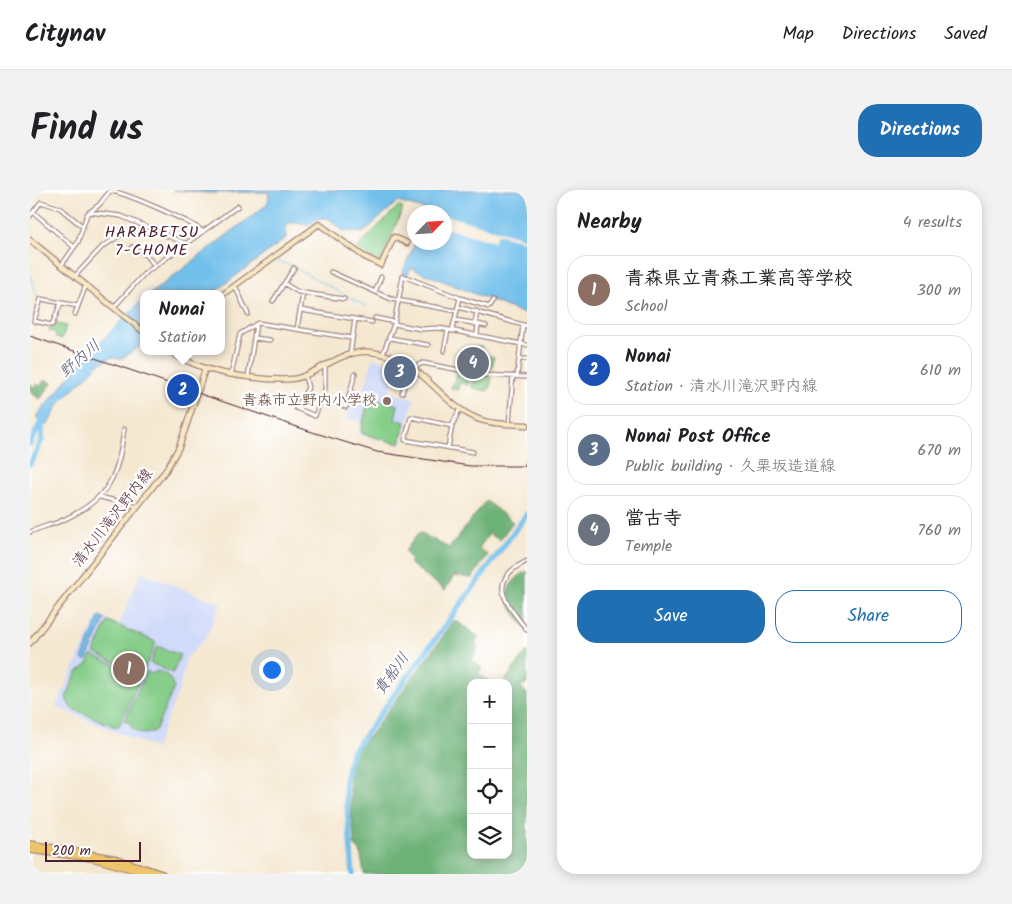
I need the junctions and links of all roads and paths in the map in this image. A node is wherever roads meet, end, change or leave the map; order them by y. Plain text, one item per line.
1 (238, 206) dead end
2 (89, 212) junction
3 (31, 214) edge
4 (82, 226) junction
5 (125, 232) dead end
6 (203, 232) junction
7 (30, 240) edge
8 (407, 243) edge
9 (187, 244) junction
10 (74, 247) junction
11 (132, 247) dead end
12 (61, 266) junction
13 (155, 266) junction
14 (294, 268) dead end
15 (331, 272) dead end
16 (74, 276) junction
17 (381, 278) dead end
18 (285, 284) junction
19 (86, 285) junction
20 (234, 286) junction
21 (375, 292) junction
22 (225, 293) edge
23 (303, 293) junction
24 (460, 298) junction
25 (344, 299) dead end
26 (398, 300) junction
27 (493, 301) dead end
28 (273, 302) dead end
29 (61, 303) junction
30 (78, 306) junction
31 (114, 307) junction
32 (458, 307) junction
33 (301, 310) junction
34 (477, 311) junction
35 (457, 312) junction
36 (76, 314) dead end
37 (248, 314) dead end
38 (375, 318) dead end
39 (355, 319) junction
40 (455, 320) junction
41 (372, 322) dead end
42 (395, 323) junction
43 (256, 324) junction
44 (476, 324) junction
45 (525, 325) edge
46 (486, 326) dead end
47 (140, 329) edge
48 (297, 329) junction
49 (448, 330) junction
50 (452, 331) junction
51 (476, 336) junction
52 (254, 338) junction
53 (352, 338) junction
54 (390, 338) junction
55 (270, 340) dead end
56 (428, 345) dead end
57 (520, 345) junction
58 (527, 346) edge
59 (444, 351) dead end
60 (178, 355) edge
61 (350, 355) junction
62 (383, 355) junction
63 (519, 358) junction
64 (527, 360) edge
65 (326, 365) junction
66 (412, 366) junction
67 (205, 369) junction
68 (355, 374) dead end
69 (231, 375) junction
70 (305, 376) junction
71 (515, 376) junction
72 (248, 377) junction
73 (527, 377) edge
74 (198, 391) dead end
75 (402, 393) dead end
76 (196, 397) dead end
77 (322, 399) junction
78 (460, 408) junction
79 (509, 424) junction
80 (527, 425) edge
81 (452, 426) junction
82 (124, 429) dead end
83 (448, 448) junction
84 (473, 452) dead end
85 (527, 461) edge
86 (527, 465) edge
87 (100, 496) junction
88 (137, 506) junction
89 (30, 532) edge
90 (527, 561) edge
91 (527, 630) edge
92 (30, 643) edge
93 (30, 844) edge
94 (30, 850) edge
95 (133, 871) edge
96 (149, 874) edge
97 (162, 874) edge

1 - 6 street
2 - 4 street
2 - 6 street
2 - 9 street
3 - 4 street
3 - 10 street
4 - 10 street
5 - 16 street
6 - 9 street
7 - 12 main road
8 - 20 main road
9 - 13 street
10 - 12 street
11 - 13 street
12 - 16 main road
13 - 31 street
14 - 18 street
15 - 21 street
16 - 19 main road
17 - 21 street
18 - 23 street
18 - 28 street
19 - 30 street
19 - 31 main road
20 - 22 main road
20 - 37 street
21 - 26 street
23 - 25 street
23 - 33 street
24 - 26 street
24 - 27 street
24 - 32 street
26 - 35 street
26 - 42 street
29 - 29 street
29 - 30 street
30 - 36 street
31 - 47 main road
32 - 34 street
32 - 35 street
33 - 39 street
33 - 48 street
34 - 44 street
34 - 45 street
35 - 40 street
38 - 42 street
39 - 41 street
39 - 53 street
40 - 44 street
40 - 50 street
42 - 49 street
42 - 54 street
43 - 48 street
43 - 52 street
43 - 69 street
44 - 46 street
44 - 51 street
45 - 57 street
48 - 53 street
49 - 50 street
49 - 59 street
50 - 51 street
51 - 57 street
52 - 55 street
52 - 72 street
53 - 61 street
54 - 56 street
54 - 62 street
57 - 58 street
57 - 63 street
60 - 67 main road
61 - 62 main road
61 - 65 main road
62 - 66 main road
63 - 64 street
63 - 71 street
65 - 70 main road
65 - 77 street
66 - 71 street
66 - 75 street
66 - 78 main road
67 - 69 main road
67 - 74 main road
68 - 77 street
69 - 72 main road
70 - 72 main road
70 - 77 street
71 - 73 street
71 - 79 street
76 - 88 main road, 清水川滝沢野内線
78 - 79 main road
78 - 81 street
79 - 80 main road
81 - 83 street
81 - 83 street
82 - 87 street
83 - 84 street
85 - 86 street
87 - 88 street
87 - 89 street
88 - 92 main road, 清水川滝沢野内線
90 - 91 street
93 - 97 highway
94 - 95 highway
95 - 96 highway

